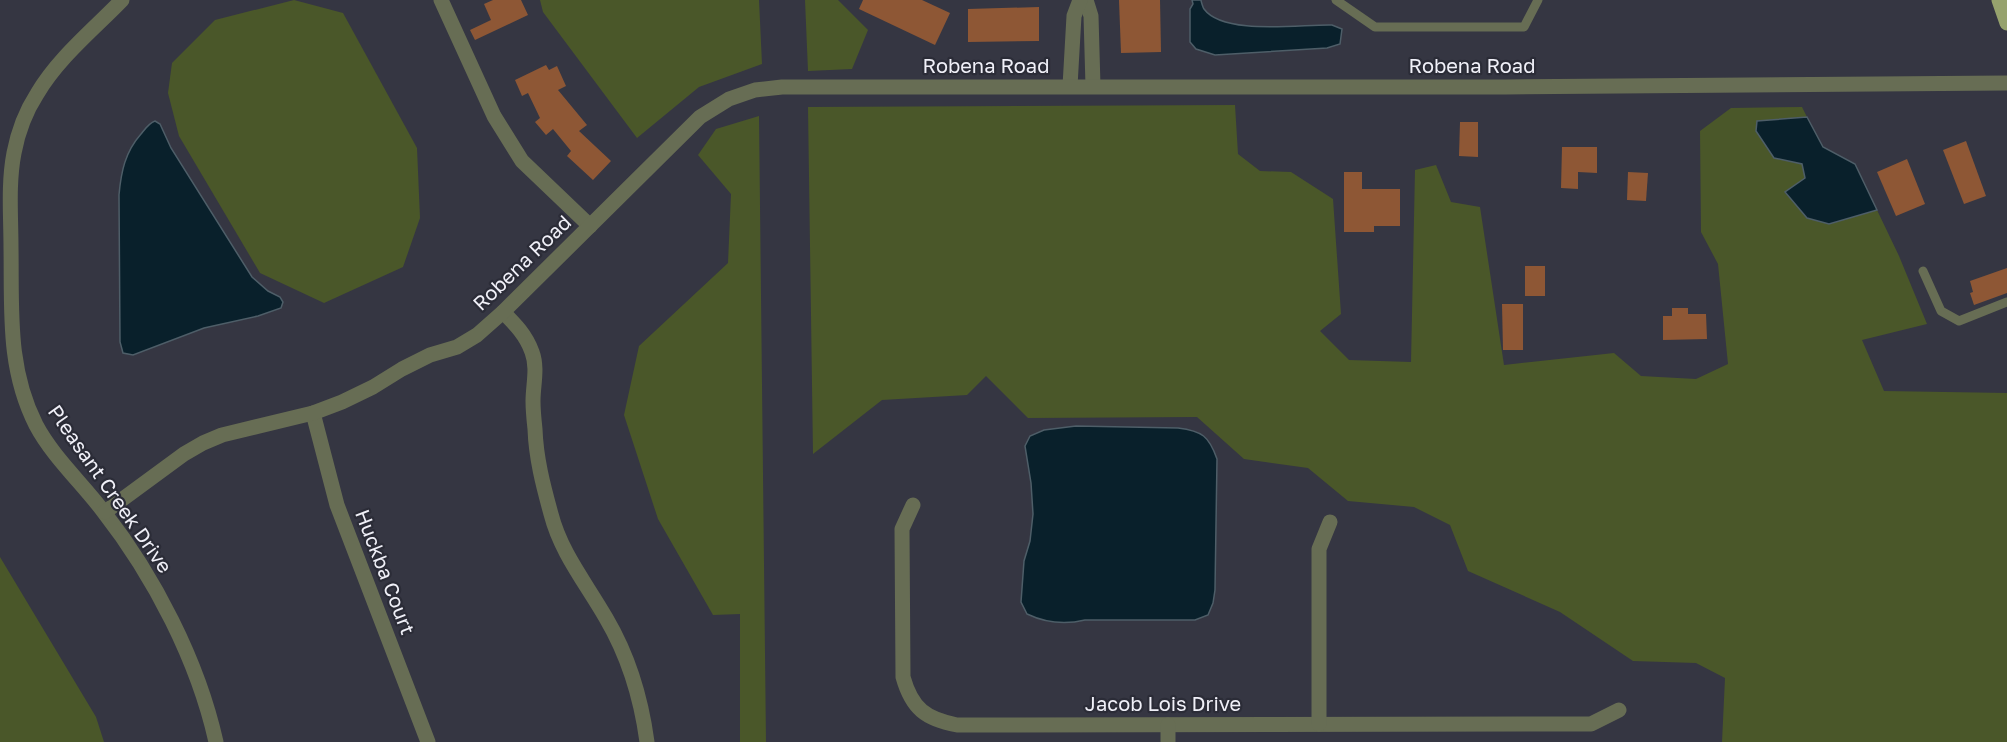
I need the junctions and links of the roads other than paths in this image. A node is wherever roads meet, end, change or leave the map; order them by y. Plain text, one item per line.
1 (122, 0) edge
2 (441, 0) edge
3 (1080, 0) edge
4 (1086, 0) edge
5 (1336, 0) edge
6 (1538, 0) edge
7 (1999, 0) edge
8 (2007, 23) edge
9 (2007, 83) edge
10 (1070, 86) junction
11 (1093, 86) junction
12 (590, 226) junction
13 (1923, 271) dead end
14 (2007, 302) edge
15 (503, 312) junction
16 (314, 413) junction
17 (913, 505) dead end
18 (105, 512) junction
19 (1330, 522) dead end
20 (1619, 710) dead end
21 (1319, 724) junction
22 (1168, 725) junction
23 (216, 742) edge
24 (428, 742) edge
25 (647, 742) edge
26 (1168, 742) edge

1 - 18 street, Pleasant Creek Drive
2 - 12 street
3 - 10 street
4 - 11 street
5 - 6 lane
7 - 8 main road
9 - 11 street, Robena Road
10 - 11 street, Robena Road
10 - 12 street, Robena Road
12 - 15 street, Robena Road
13 - 14 lane
15 - 16 street, Robena Road
15 - 25 street
16 - 18 street, Robena Road
16 - 24 street, Huckba Court
17 - 22 street, Jacob Lois Drive
18 - 23 street, Pleasant Creek Drive
19 - 21 street
20 - 21 street, Jacob Lois Drive
21 - 22 street, Jacob Lois Drive
22 - 26 street

